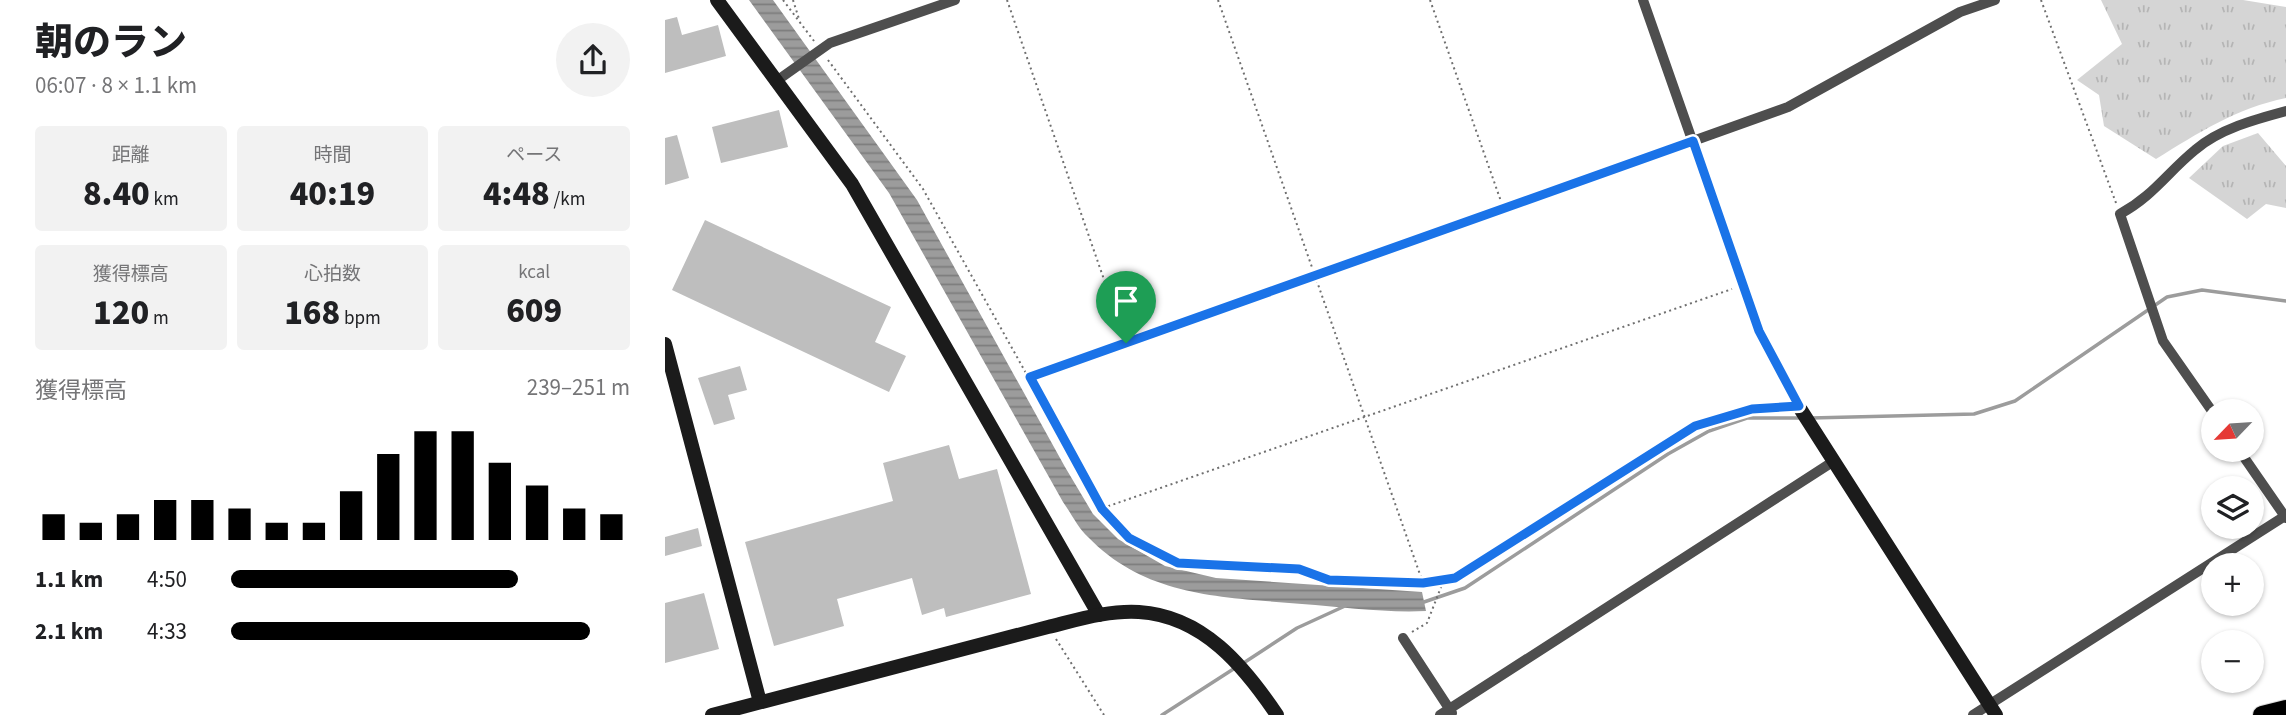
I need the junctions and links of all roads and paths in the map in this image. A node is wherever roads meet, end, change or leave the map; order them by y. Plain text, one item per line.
1 (717, 0) edge
2 (783, 0) edge
3 (793, 0) edge
4 (955, 0) edge
5 (1007, 0) edge
6 (1218, 0) edge
7 (1430, 0) edge
8 (1643, 0) edge
9 (1995, 0) edge
10 (2041, 0) edge
11 (801, 24) junction
12 (819, 51) junction
13 (775, 82) junction
14 (2286, 111) edge
15 (1693, 141) junction
16 (1503, 208) junction
17 (2120, 214) junction
18 (1314, 275) junction
19 (1743, 285) junction
20 (1126, 343) junction
21 (665, 344) edge
22 (1030, 377) junction
23 (2204, 399) edge
24 (1800, 408) junction
25 (1364, 416) junction
26 (1833, 461) junction
27 (2247, 462) edge
28 (1102, 509) junction
29 (2285, 517) edge
30 (1444, 580) junction
31 (1423, 583) junction
32 (1099, 615) junction
33 (1048, 627) junction
34 (1403, 638) joint
35 (760, 702) junction
36 (2286, 709) edge
37 (1993, 710) edge
38 (1448, 713) edge
39 (712, 715) edge
40 (1104, 715) edge
41 (1277, 715) edge
42 (1973, 715) edge
43 (2262, 715) edge

1 - 13 street
2 - 11 path
3 - 11 path
4 - 12 street
5 - 20 path
6 - 18 path
7 - 16 path
8 - 15 street
9 - 15 street
10 - 17 path
11 - 12 path
12 - 13 street
12 - 22 path
13 - 32 street
14 - 17 street
15 - 16 path
15 - 19 street
16 - 18 path
17 - 23 street
18 - 20 path
18 - 25 path
19 - 24 street
19 - 25 path
20 - 22 path
21 - 35 street
22 - 28 path
24 - 26 street
24 - 30 path
25 - 28 path
25 - 31 path
26 - 37 street
26 - 38 street
27 - 29 street
28 - 31 path
29 - 37 street
30 - 31 path
30 - 34 path
32 - 33 street
32 - 41 street
33 - 35 street
33 - 40 path
34 - 38 street
35 - 39 street
36 - 43 main road
37 - 42 street

